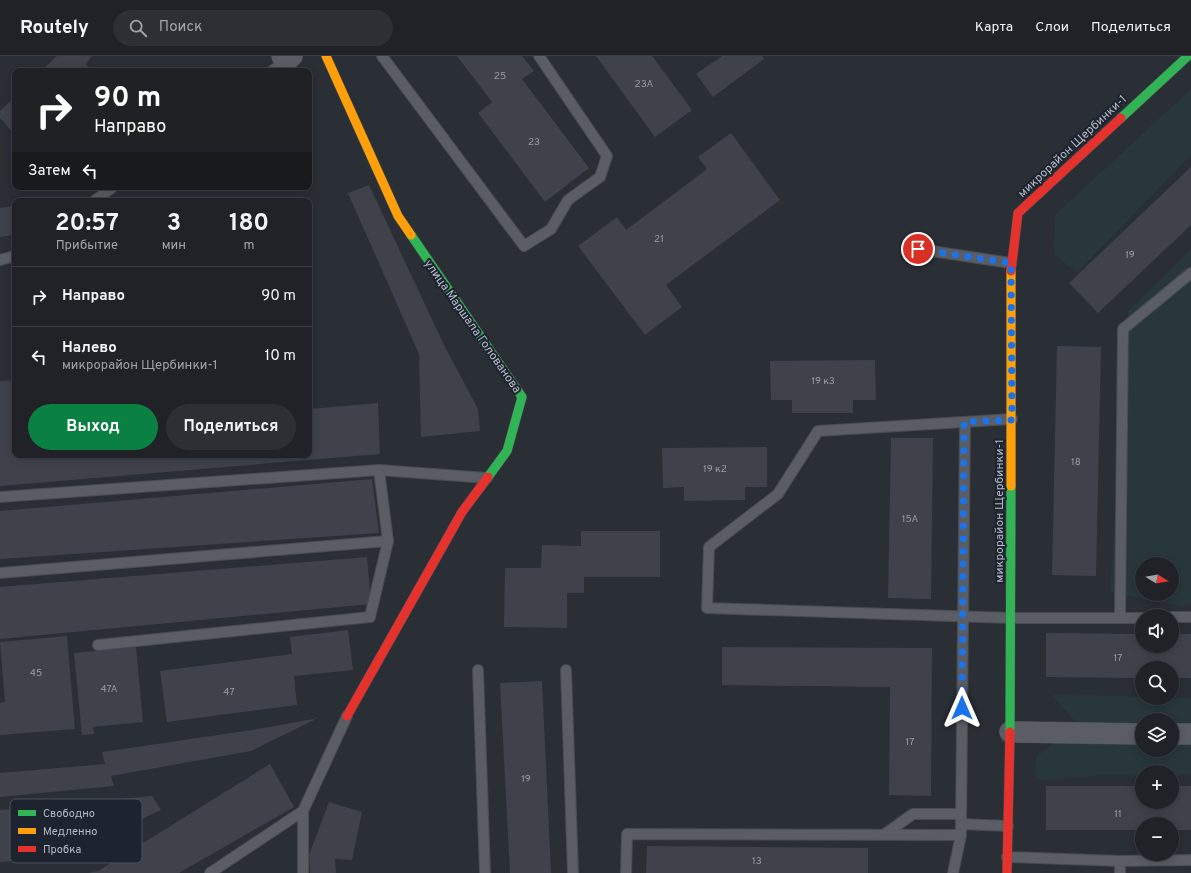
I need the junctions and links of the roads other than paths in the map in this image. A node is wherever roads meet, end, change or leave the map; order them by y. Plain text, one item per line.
1 (326, 56) edge
2 (382, 56) edge
3 (539, 56) edge
4 (1188, 56) edge
5 (109, 190) edge
6 (98, 198) edge
7 (918, 249) dead end
8 (12, 257) edge
9 (0, 260) edge
10 (1011, 263) junction
11 (1191, 273) edge
12 (1012, 420) junction
13 (964, 422) junction
14 (379, 470) junction
15 (486, 478) junction
16 (0, 497) edge
17 (388, 541) junction
18 (0, 573) edge
19 (963, 617) junction
20 (1179, 617) edge
21 (1191, 617) edge
22 (1011, 618) junction
23 (1120, 618) junction
24 (1135, 618) edge
25 (98, 645) dead end
26 (478, 670) dead end
27 (566, 670) dead end
28 (347, 716) joint
29 (1010, 732) junction
30 (1135, 734) edge
31 (1179, 734) edge
32 (1191, 734) edge
33 (303, 811) junction
34 (961, 819) junction
35 (1008, 826) junction
36 (885, 834) junction
37 (961, 835) junction
38 (1007, 857) junction
39 (1191, 860) edge
40 (1120, 861) junction
41 (210, 873) edge
42 (303, 873) edge
43 (484, 873) edge
44 (573, 873) edge
45 (626, 873) edge
46 (954, 873) edge
47 (1007, 873) edge
48 (1120, 873) edge

1 - 15 street, улица Маршала Голованова
2 - 3 lane
4 - 10 street, микрорайон Щербинки-1
5 - 6 lane
7 - 10 lane
8 - 9 lane
10 - 12 street, микрорайон Щербинки-1
11 - 23 lane
12 - 13 lane
12 - 22 street, микрорайон Щербинки-1
13 - 19 lane
13 - 19 lane
14 - 15 lane
14 - 16 lane
14 - 17 lane
15 - 28 street, улица Маршала Голованова
17 - 18 lane
17 - 25 lane
19 - 22 lane
19 - 34 lane
20 - 21 lane
22 - 23 lane
22 - 29 street, микрорайон Щербинки-1
23 - 24 lane
26 - 43 lane
27 - 44 lane
28 - 33 lane
29 - 30 street
29 - 35 street, микрорайон Щербинки-1
31 - 32 street
33 - 41 lane
33 - 42 lane
34 - 35 lane
34 - 36 lane
34 - 37 lane
35 - 38 street, микрорайон Щербинки-1
36 - 37 lane
36 - 45 lane
37 - 46 lane
38 - 40 lane
38 - 47 street, микрорайон Щербинки-1
39 - 40 lane
40 - 48 lane

